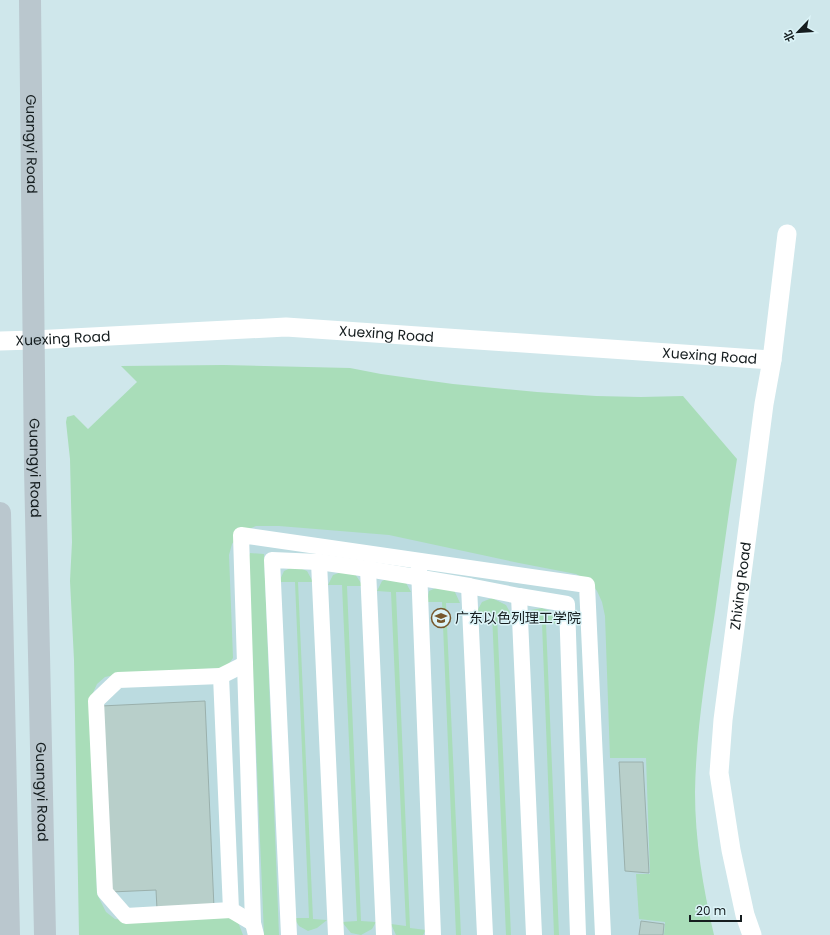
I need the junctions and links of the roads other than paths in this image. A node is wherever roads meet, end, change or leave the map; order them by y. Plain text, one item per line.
1 (30, 0) edge
2 (786, 234) dead end
3 (33, 340) junction
4 (0, 341) edge
5 (772, 360) junction
6 (0, 513) edge
7 (418, 561) junction
8 (319, 562) junction
9 (368, 569) junction
10 (419, 578) junction
11 (469, 586) junction
12 (519, 596) junction
13 (245, 664) junction
14 (221, 676) junction
15 (230, 910) junction
16 (255, 929) edge
17 (9, 935) edge
18 (45, 935) edge
19 (289, 935) edge
20 (336, 935) edge
21 (384, 935) edge
22 (433, 935) edge
23 (485, 935) edge
24 (534, 935) edge
25 (578, 935) edge
26 (604, 935) edge
27 (752, 935) edge

1 - 3 main road, Guangyi Road
2 - 5 street, Zhixing Road
3 - 4 street, Xuexing Road
3 - 5 street, Xuexing Road
3 - 18 main road, Guangyi Road
5 - 27 street, Zhixing Road
6 - 17 main road
7 - 10 street
7 - 13 street
7 - 26 street
8 - 9 street
8 - 19 street
8 - 20 street
9 - 10 street
9 - 21 street
10 - 11 street
10 - 22 street
11 - 12 street
11 - 23 street
12 - 24 street
12 - 25 street
13 - 14 street
13 - 16 street
14 - 15 street
14 - 15 street
15 - 16 street

